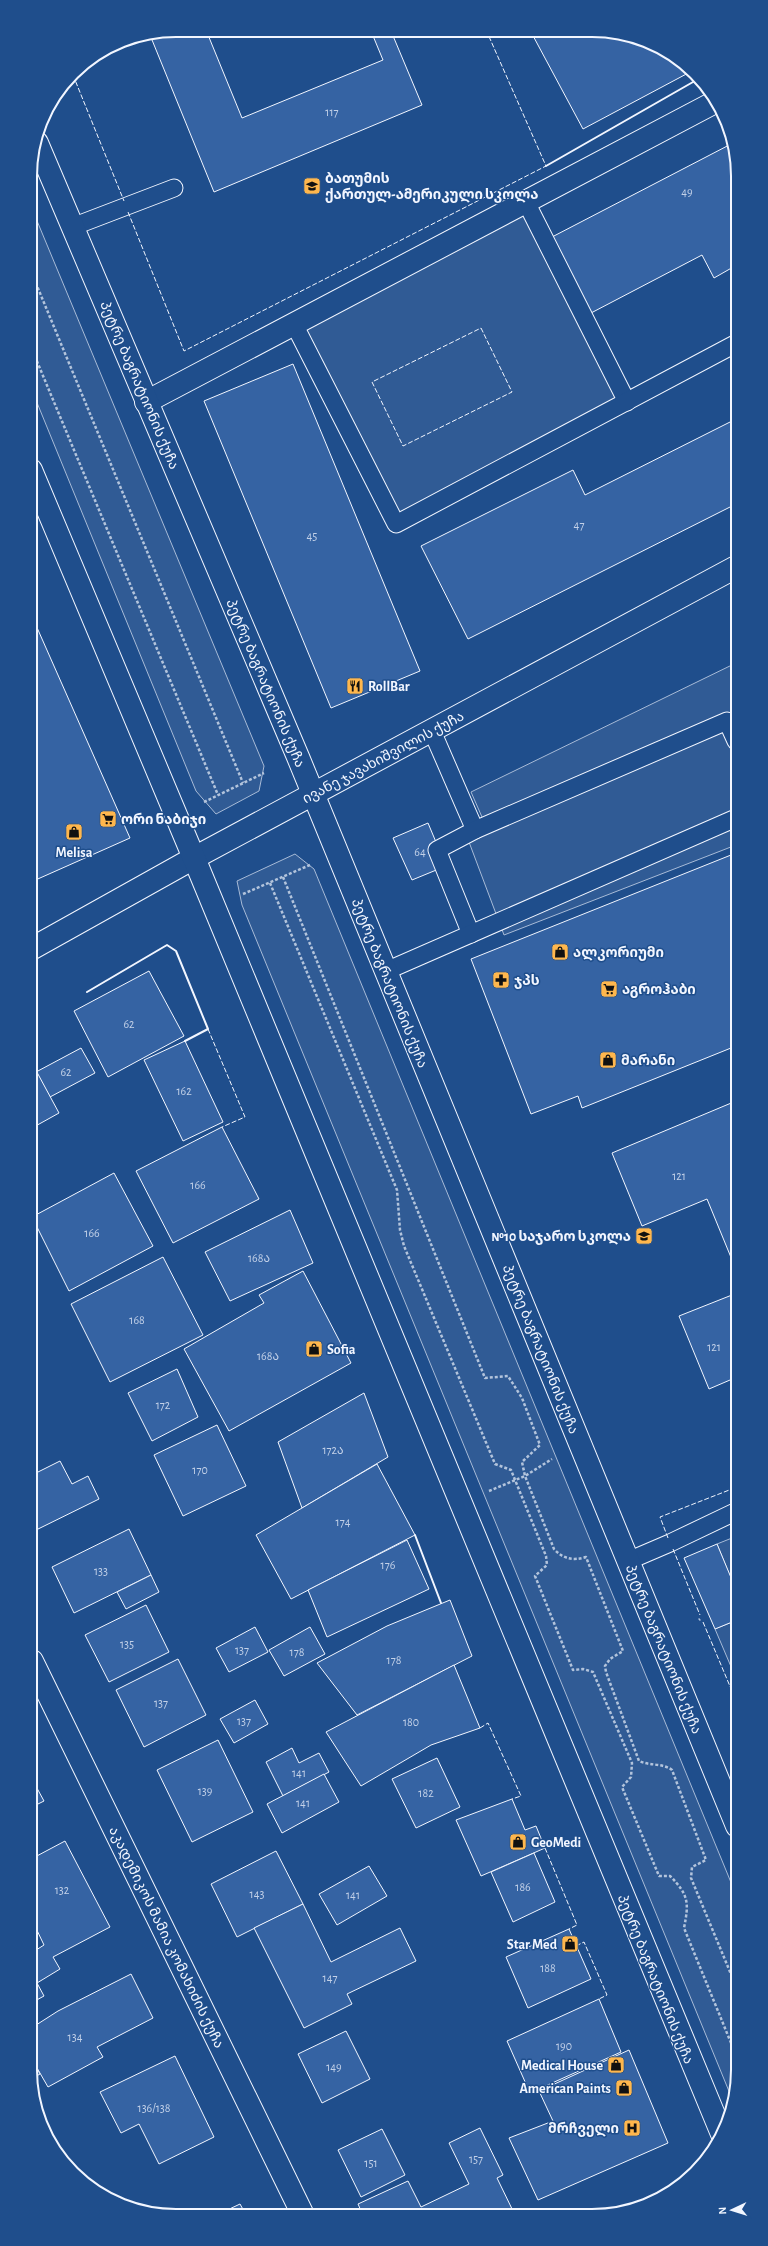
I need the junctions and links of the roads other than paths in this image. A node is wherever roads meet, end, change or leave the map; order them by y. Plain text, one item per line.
1 (711, 104) edge
2 (40, 150) edge
3 (174, 188) dead end
4 (526, 202) junction
5 (72, 226) junction
6 (294, 324) junction
7 (731, 346) edge
8 (146, 402) junction
9 (627, 402) junction
10 (37, 484) edge
11 (731, 570) edge
12 (731, 729) edge
13 (432, 731) junction
14 (313, 795) junction
15 (731, 820) edge
16 (475, 830) junction
17 (194, 858) junction
18 (471, 934) junction
19 (37, 946) edge
20 (386, 971) junction
21 (731, 1514) edge
22 (628, 1561) junction
23 (37, 1671) edge
24 (731, 1811) edge
25 (718, 2126) edge
26 (300, 2209) edge

1 - 4 main road
2 - 5 main road, პეტრე ბაგრატიონის ქუჩა
3 - 5 lane
4 - 6 main road
4 - 9 lane
5 - 8 main road, პეტრე ბაგრატიონის ქუჩა
6 - 8 main road
6 - 9 lane
7 - 9 lane
8 - 14 main road, პეტრე ბაგრატიონის ქუჩა
10 - 17 main road, პეტრე ბაგრატიონის ქუჩა
11 - 13 main road, ივანე ჯავახიშვილის ქუჩა
12 - 16 lane
13 - 14 main road, ივანე ჯავახიშვილის ქუჩა
13 - 16 lane
14 - 17 main road, ივანე ჯავახიშვილის ქუჩა
14 - 20 main road, პეტრე ბაგრატიონის ქუჩა
15 - 18 lane
16 - 18 lane
17 - 19 main road, ივანე ჯავახიშვილის ქუჩა
17 - 25 main road, პეტრე ბაგრატიონის ქუჩა
18 - 20 lane
20 - 22 main road, პეტრე ბაგრატიონის ქუჩა
21 - 22 lane
22 - 24 main road, პეტრე ბაგრატიონის ქუჩა
23 - 26 main road, აკადემიკოს მამია კომახიძის ქუჩა

